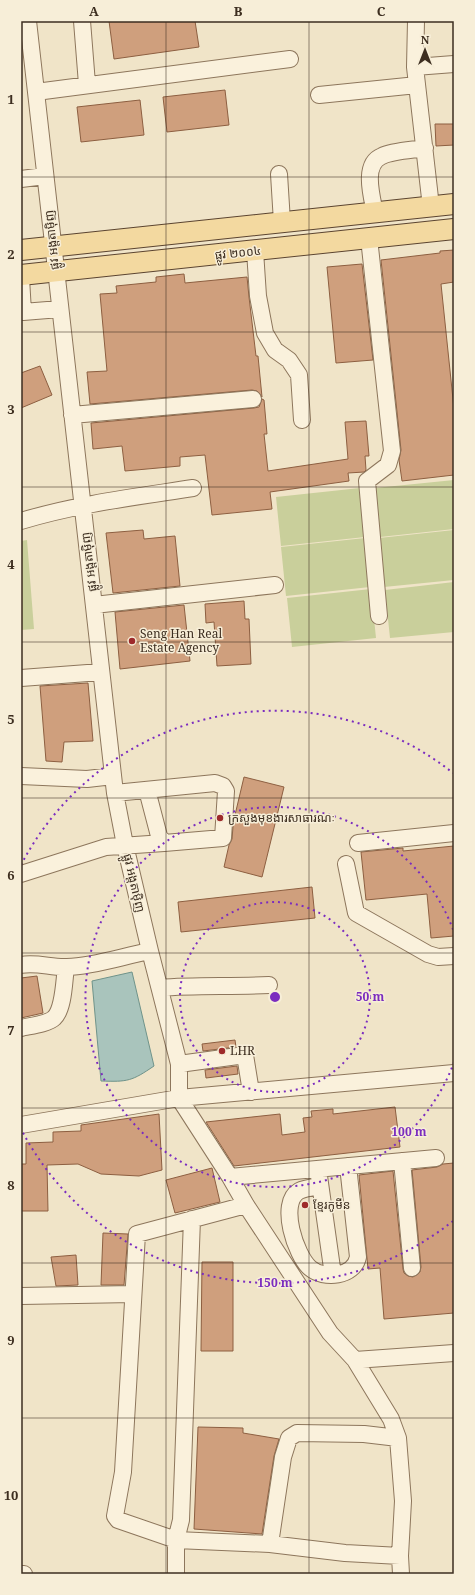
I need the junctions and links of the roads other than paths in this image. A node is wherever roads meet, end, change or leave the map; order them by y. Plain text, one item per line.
1 (28, 21) edge
2 (82, 21) edge
3 (416, 21) edge
4 (26, 40) edge
5 (290, 59) dead end
6 (454, 64) edge
7 (415, 67) junction
8 (87, 84) junction
9 (417, 85) junction
10 (36, 92) junction
11 (319, 95) dead end
12 (425, 148) junction
13 (279, 174) dead end
14 (45, 176) junction
15 (21, 179) edge
16 (454, 204) edge
17 (431, 207) junction
18 (375, 213) junction
19 (282, 222) junction
20 (454, 229) edge
21 (369, 238) junction
22 (53, 247) junction
23 (21, 250) edge
24 (255, 251) junction
25 (56, 272) junction
26 (21, 277) edge
27 (60, 310) junction
28 (253, 399) dead end
29 (72, 415) junction
30 (302, 420) dead end
31 (193, 488) dead end
32 (82, 505) junction
33 (21, 521) edge
34 (275, 585) dead end
35 (94, 605) junction
36 (379, 616) dead end
37 (101, 672) junction
38 (21, 678) edge
39 (21, 776) edge
40 (113, 776) junction
41 (147, 790) junction
42 (114, 793) junction
43 (454, 833) edge
44 (164, 843) junction
45 (358, 843) dead end
46 (125, 845) junction
47 (346, 864) dead end
48 (21, 874) edge
49 (150, 951) junction
50 (454, 956) edge
51 (21, 965) edge
52 (66, 967) junction
53 (269, 986) dead end
54 (160, 988) junction
55 (21, 1028) edge
56 (179, 1064) junction
57 (454, 1073) edge
58 (251, 1092) junction
59 (179, 1098) junction
60 (21, 1125) edge
61 (436, 1158) dead end
62 (402, 1161) junction
63 (348, 1166) junction
64 (318, 1169) junction
65 (230, 1177) junction
66 (320, 1186) junction
67 (246, 1205) junction
68 (192, 1219) junction
69 (412, 1268) dead end
70 (333, 1275) junction
71 (133, 1294) junction
72 (21, 1296) edge
73 (454, 1353) edge
74 (355, 1360) junction
75 (398, 1438) junction
76 (176, 1540) junction
77 (270, 1544) junction
78 (400, 1556) junction
79 (176, 1574) edge
80 (401, 1574) edge

1 - 4 street, ផ្លូវ អង្តតាម៉ិញ
2 - 8 street
3 - 7 street
4 - 10 street, ផ្លូវ អង្តតាម៉ិញ
5 - 8 street
6 - 7 street
7 - 9 street
8 - 10 street
9 - 11 street
9 - 12 street
10 - 14 street, ផ្លូវ អង្តតាម៉ិញ
12 - 17 street
12 - 18 street
13 - 19 street
14 - 15 street
14 - 22 street, ផ្លូវ អង្តតាម៉ិញ
16 - 17 main road
17 - 18 main road
18 - 19 main road
19 - 22 main road
20 - 21 main road, ផ្លូវ ២០០៤
21 - 24 main road, ផ្លូវ ២០០៤
21 - 36 street
22 - 23 main road
22 - 25 street, ផ្លូវ អង្តតាម៉ិញ
24 - 25 main road, ផ្លូវ ២០០៤
24 - 30 street
25 - 26 main road, ផ្លូវ ២០០៤
25 - 27 street, ផ្លូវ អង្តតាម៉ិញ
26 - 27 street
27 - 29 street, ផ្លូវ អង្តតាម៉ិញ
28 - 29 street
29 - 32 street, ផ្លូវ អង្តតាម៉ិញ
31 - 32 street
32 - 33 street
32 - 35 street, ផ្លូវ អង្តតាម៉ិញ
34 - 35 street
35 - 37 street, ផ្លូវ អង្តតាម៉ិញ
37 - 38 street
37 - 40 street, ផ្លូវ អង្តតាម៉ិញ
39 - 40 street
40 - 42 street, ផ្លូវ អង្តតាម៉ិញ
41 - 42 street
41 - 44 street
41 - 44 street
42 - 46 street, ផ្លូវ អង្តតាម៉ិញ
43 - 45 street
44 - 46 street
46 - 48 street
46 - 49 street, ផ្លូវ អង្តតាម៉ិញ
47 - 50 street
49 - 52 street
49 - 54 street, ផ្លូវ អង្តតាម៉ិញ
51 - 52 street
52 - 55 street
53 - 54 street
54 - 56 street, ផ្លូវ អង្តតាម៉ិញ
56 - 58 street
56 - 59 street, ផ្លូវ អង្តតាម៉ិញ
57 - 58 street
58 - 59 street
59 - 60 street
59 - 65 street
61 - 62 street
62 - 63 street
62 - 69 street
63 - 64 street
63 - 70 street
64 - 65 street
64 - 66 street
65 - 67 street
66 - 70 street
66 - 70 street
67 - 68 street
67 - 74 street
68 - 71 street
68 - 76 street
71 - 72 street
71 - 76 street
73 - 74 street
74 - 75 street
75 - 77 street
75 - 78 street
76 - 77 street
76 - 79 street
77 - 78 street
78 - 80 street

